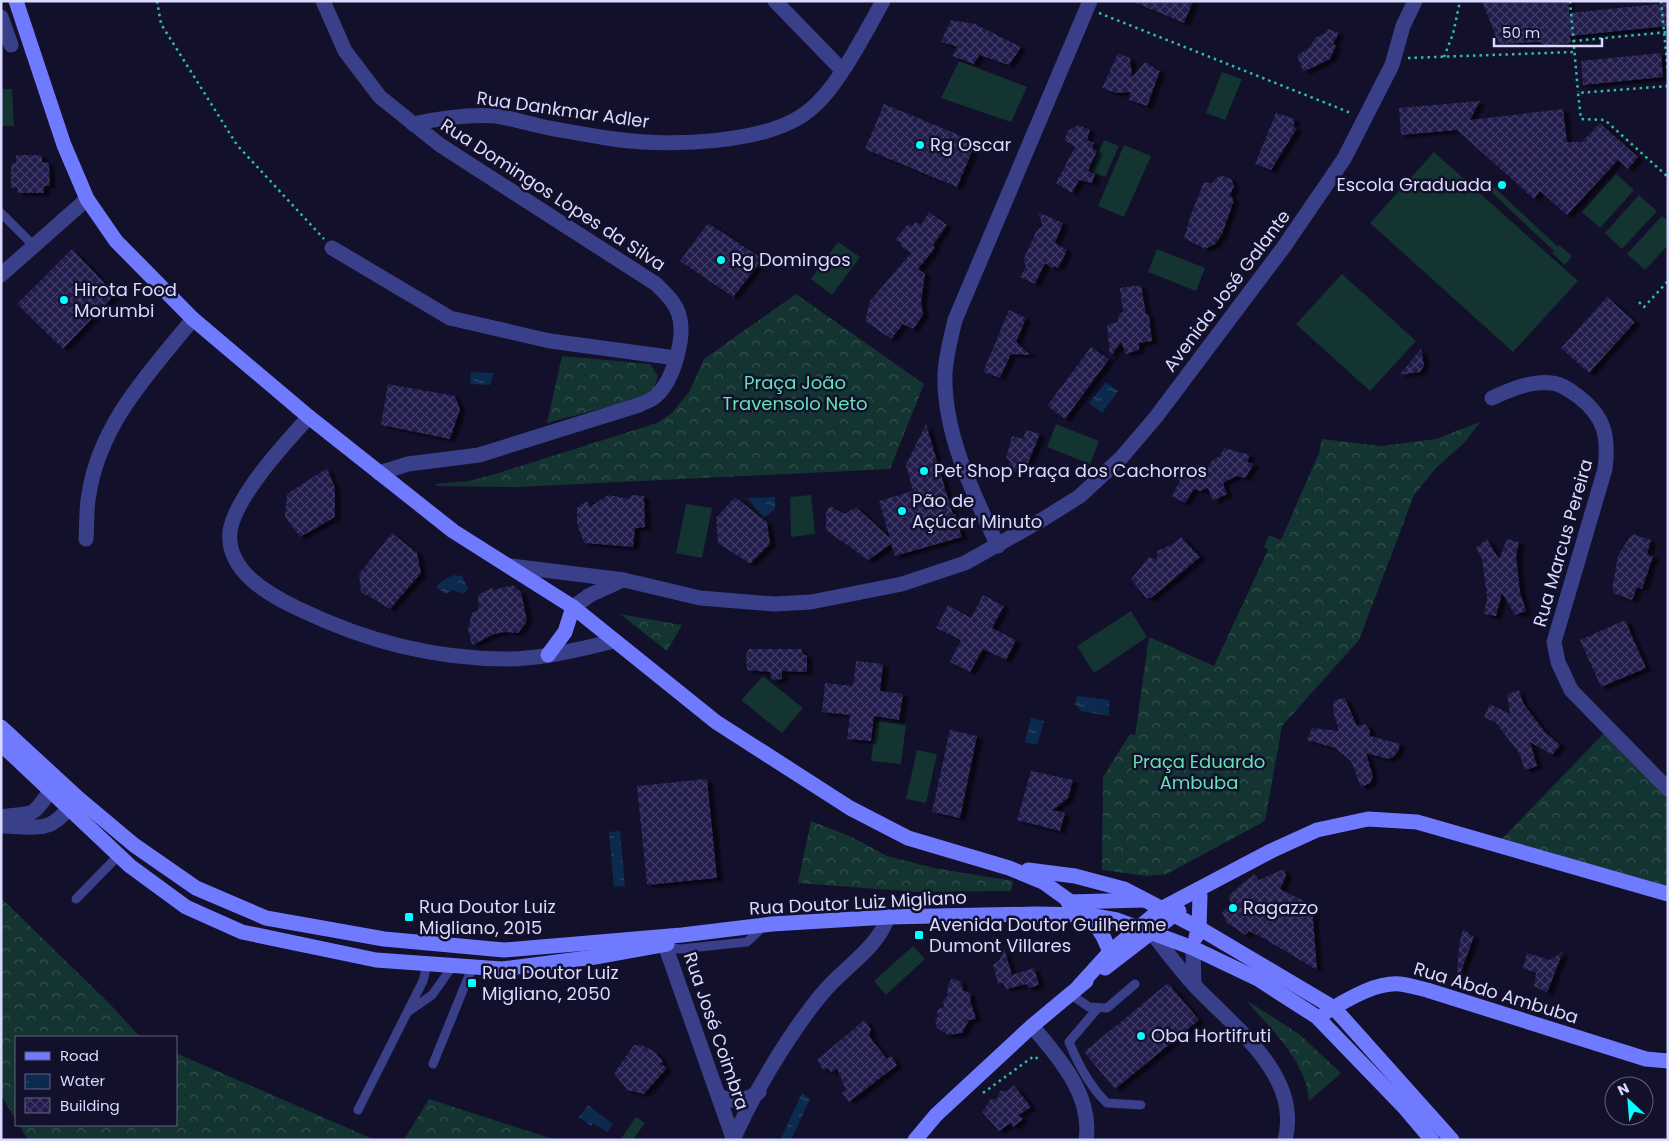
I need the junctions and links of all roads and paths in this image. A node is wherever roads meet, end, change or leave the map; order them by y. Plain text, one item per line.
1 (16, 1) edge
2 (157, 1) edge
3 (323, 1) edge
4 (775, 1) edge
5 (883, 1) edge
6 (1414, 1) edge
7 (1460, 1) edge
8 (1570, 1) edge
9 (1661, 1) edge
10 (1088, 4) edge
11 (1, 17) edge
12 (1666, 32) edge
13 (1573, 41) junction
14 (11, 46) dead end
15 (1574, 52) junction
16 (1444, 57) junction
17 (1393, 59) junction
18 (842, 70) junction
19 (1668, 72) edge
20 (1668, 86) edge
21 (1578, 93) junction
22 (1351, 112) dead end
23 (413, 124) junction
24 (1668, 177) edge
25 (87, 199) junction
26 (1, 213) edge
27 (34, 246) junction
28 (332, 248) joint
29 (1, 275) edge
30 (1668, 281) edge
31 (1639, 302) dead end
32 (194, 319) junction
33 (676, 358) junction
34 (1492, 398) dead end
35 (309, 417) junction
36 (379, 473) junction
37 (86, 539) dead end
38 (998, 546) junction
39 (511, 566) junction
40 (624, 580) junction
41 (573, 607) junction
42 (615, 641) junction
43 (548, 655) junction
44 (2, 738) edge
45 (1668, 789) edge
46 (50, 791) junction
47 (78, 798) junction
48 (68, 810) junction
49 (1, 817) edge
50 (1, 826) edge
51 (118, 856) junction
52 (1009, 868) junction
53 (1197, 894) junction
54 (1668, 894) edge
55 (76, 899) dead end
56 (1145, 900) junction
57 (1068, 902) junction
58 (1168, 912) junction
59 (1036, 914) junction
60 (1089, 915) junction
61 (888, 917) junction
62 (1199, 928) junction
63 (1145, 930) junction
64 (669, 938) junction
65 (1193, 948) junction
66 (1110, 952) junction
67 (427, 965) junction
68 (452, 967) junction
69 (472, 968) junction
70 (1135, 984) dead end
71 (1194, 984) junction
72 (1075, 990) junction
73 (1334, 1008) junction
74 (1097, 1009) junction
75 (409, 1011) junction
76 (1317, 1017) junction
77 (1032, 1026) junction
78 (1042, 1061) dead end
79 (1668, 1061) edge
80 (433, 1064) dead end
81 (759, 1092) junction
82 (719, 1096) junction
83 (979, 1096) dead end
84 (1141, 1105) dead end
85 (358, 1110) dead end
86 (733, 1139) edge
87 (915, 1140) edge
88 (1086, 1140) edge
89 (1285, 1140) edge
90 (1432, 1140) edge
91 (1452, 1140) edge

1 - 25 main road
2 - 28 path
3 - 23 street, Rua Domingos Lopes da Silva
4 - 18 street
5 - 18 street, Rua Dankmar Adler
6 - 17 street, Avenida José Galante
7 - 16 path
8 - 13 path
9 - 12 path
10 - 22 path
10 - 38 street
11 - 14 street
12 - 13 path
12 - 19 path
13 - 15 path
15 - 16 path
15 - 21 path
16 - 17 path
17 - 38 street, Avenida José Galante
18 - 23 street, Rua Dankmar Adler
20 - 21 path
21 - 24 path
23 - 33 street, Rua Domingos Lopes da Silva
25 - 27 street
25 - 32 main road
26 - 27 lane
27 - 29 street
28 - 33 street
30 - 31 path
32 - 35 main road
32 - 37 street
33 - 36 street, Rua Domingos Lopes da Silva
34 - 45 street, Rua Marcus Pereira
35 - 36 main road
35 - 43 street
36 - 39 main road
38 - 40 street, Avenida José Galante
39 - 40 street, Avenida José Galante
39 - 41 main road
40 - 41 street
41 - 42 main road
41 - 43 main road
42 - 43 street
42 - 52 main road
44 - 46 main road, Rua Doutor Luiz Migliano
44 - 47 main road, Rua Doutor Luiz Migliano
46 - 48 main road, Rua Doutor Luiz Migliano
46 - 49 street
47 - 48 street
47 - 64 main road, Rua Doutor Luiz Migliano
48 - 50 street
48 - 51 main road, Rua Doutor Luiz Migliano
51 - 55 lane
51 - 67 main road, Rua Doutor Luiz Migliano
52 - 56 main road
52 - 57 main road
53 - 54 main road
53 - 56 main road, Rua Doutor Luiz Migliano
53 - 58 main road
53 - 62 main road
56 - 57 main road, Rua Doutor Luiz Migliano
56 - 58 main road
57 - 59 main road, Rua Doutor Luiz Migliano
57 - 60 main road
58 - 62 main road
58 - 63 main road
59 - 60 main road, Rua Doutor Luiz Migliano
59 - 61 main road, Rua Doutor Luiz Migliano
60 - 63 main road
60 - 66 main road
61 - 64 main road, Rua Doutor Luiz Migliano
61 - 81 street
62 - 65 main road
62 - 73 main road
63 - 65 main road
63 - 66 main road
63 - 71 street
63 - 72 main road
64 - 69 main road, Rua Doutor Luiz Migliano
64 - 82 street, Rua José Coimbra
65 - 71 street
65 - 76 main road
66 - 72 main road
67 - 68 main road, Rua Doutor Luiz Migliano
67 - 75 lane
68 - 69 main road, Rua Doutor Luiz Migliano
68 - 75 lane
69 - 80 lane
70 - 74 lane
71 - 89 street
72 - 74 lane
72 - 77 main road
73 - 76 main road, Rua Abdo Ambuba
73 - 79 main road, Rua Abdo Ambuba
73 - 91 main road
74 - 84 lane
75 - 85 lane
76 - 90 main road
77 - 87 main road
77 - 88 street
78 - 83 path
81 - 82 street
81 - 86 street
82 - 86 street, Rua José Coimbra

